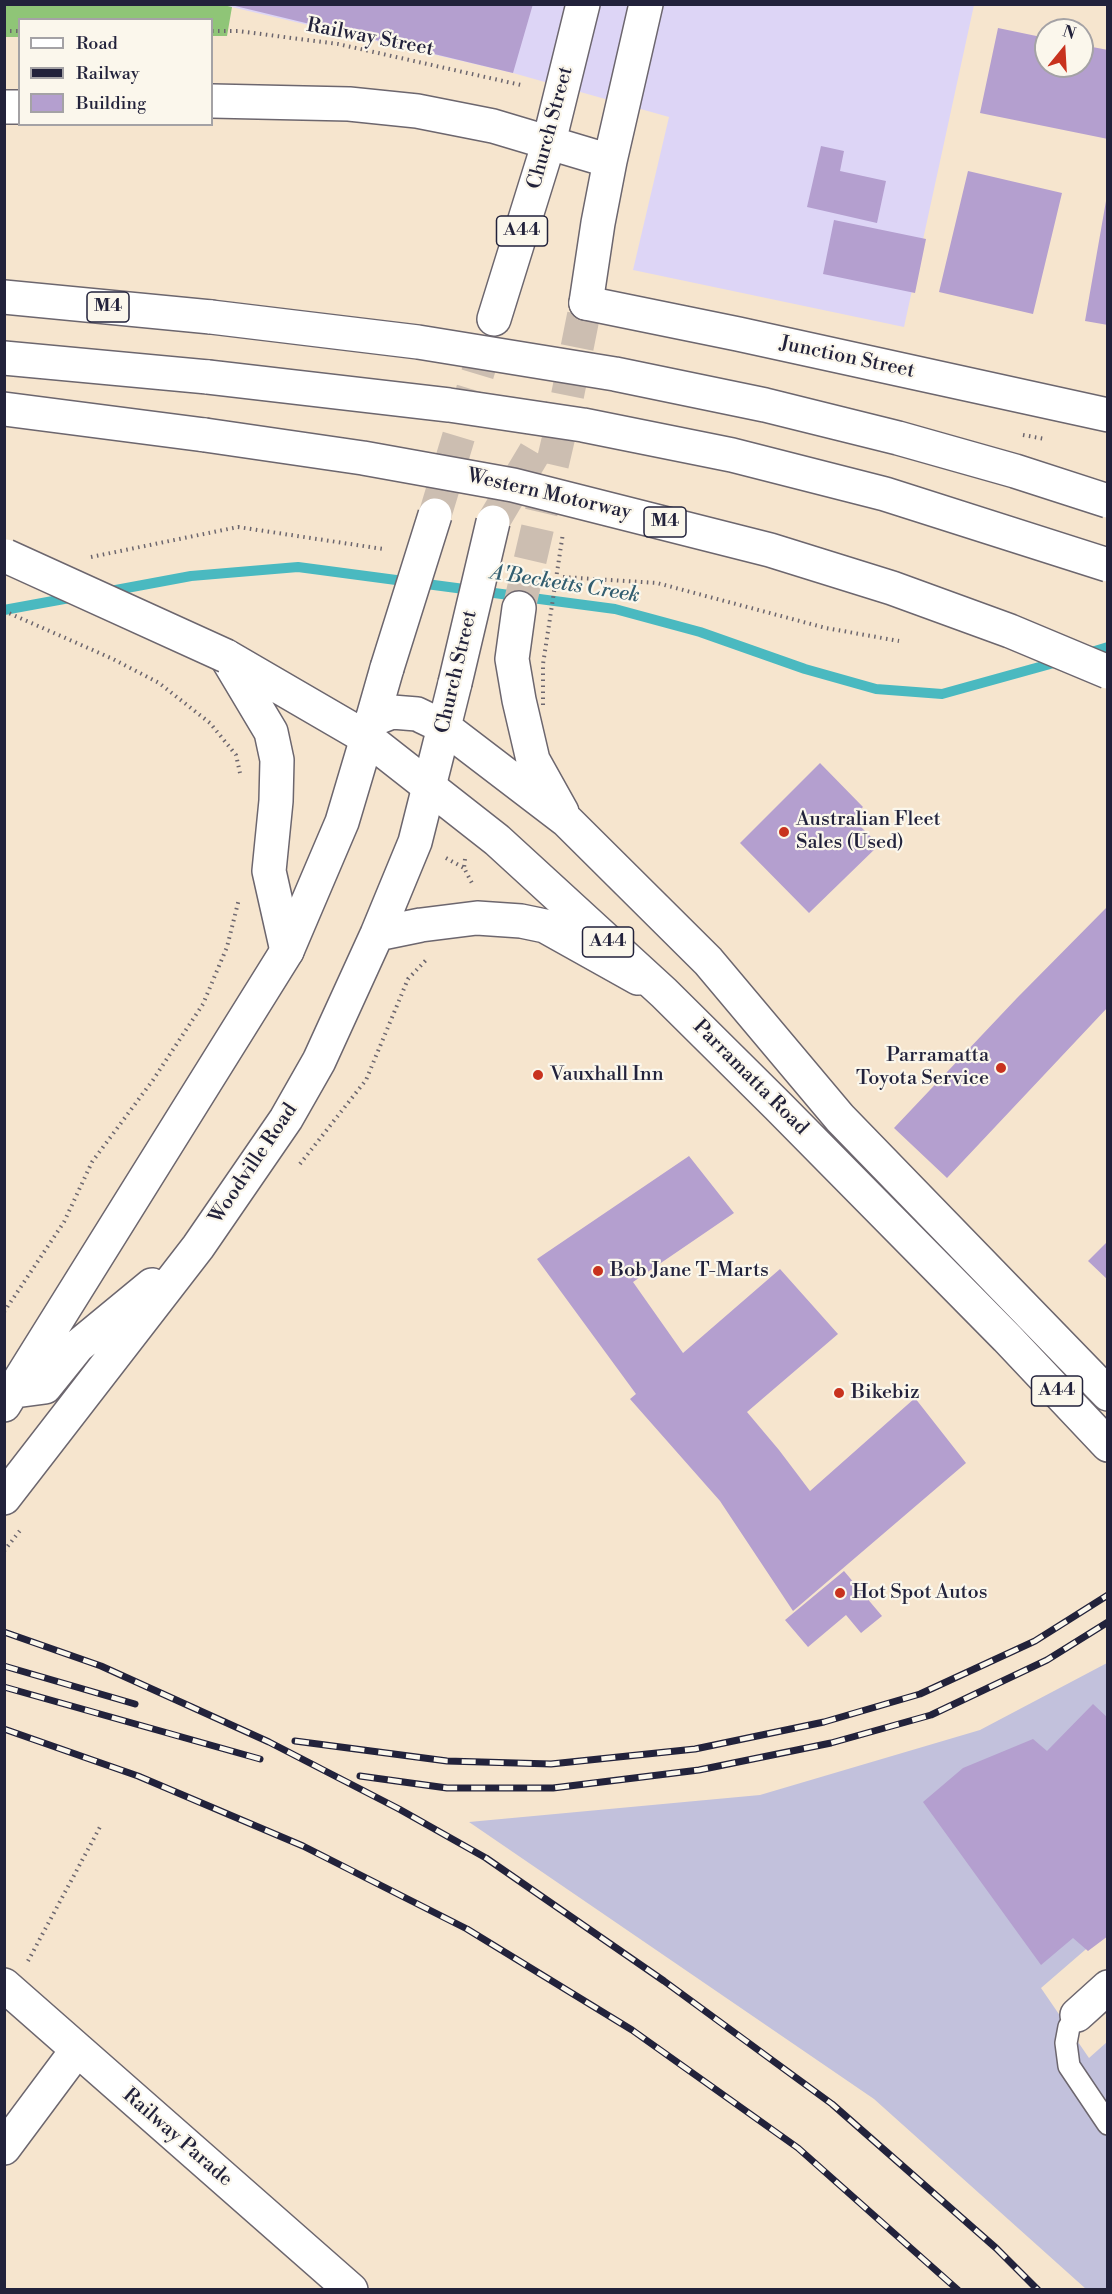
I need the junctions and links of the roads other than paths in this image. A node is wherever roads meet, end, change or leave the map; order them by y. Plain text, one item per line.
1 (583, 4) edge
2 (646, 4) edge
3 (213, 101) edge
4 (549, 142) junction
5 (610, 161) junction
6 (4, 297) edge
7 (494, 319) tunnel mouth
8 (4, 358) edge
9 (4, 409) edge
10 (1107, 415) edge
11 (1107, 501) edge
12 (435, 515) tunnel mouth
13 (493, 522) tunnel mouth
14 (4, 555) edge
15 (1107, 565) edge
16 (519, 608) tunnel mouth
17 (226, 656) junction
18 (1107, 672) edge
19 (444, 727) junction
20 (370, 729) junction
21 (430, 788) junction
22 (567, 821) junction
23 (377, 934) junction
24 (287, 951) junction
25 (664, 993) junction
26 (198, 1247) junction
27 (1107, 1394) edge
28 (10, 1398) edge
29 (1107, 1445) edge
30 (4, 1498) edge
31 (1107, 1987) edge
32 (8, 1988) edge
33 (1077, 2015) joint
34 (77, 2050) junction
35 (1107, 2124) edge
36 (4, 2148) edge
37 (351, 2289) edge

1 - 4 main road, Church Street / A44
2 - 5 main road
3 - 4 main road
4 - 5 main road
4 - 7 main road, Church Street / A44
5 - 10 main road, Junction Street
6 - 11 main road, M4, bridge
8 - 15 main road, bridge
9 - 18 main road, Western Motorway / M4, bridge
12 - 20 main road, bridge
13 - 19 main road, Church Street, bridge
14 - 17 main road, bridge
16 - 22 main road, A44
17 - 20 main road
17 - 24 main road
19 - 20 main road, Parramatta Road / A44
19 - 21 main road, Church Street
19 - 22 main road, Parramatta Road / A44
20 - 21 main road, Parramatta Road / A44
20 - 24 main road
21 - 23 main road, Woodville Road
21 - 25 main road, Parramatta Road / A44
22 - 27 main road, Parramatta Road / A44
23 - 25 main road
23 - 26 main road, Woodville Road
24 - 28 main road
25 - 29 main road, Parramatta Road / A44
26 - 28 main road
26 - 30 main road, Woodville Road
31 - 33 main road
32 - 34 main road, Railway Parade
33 - 35 lane
34 - 36 main road
34 - 37 main road, Railway Parade

